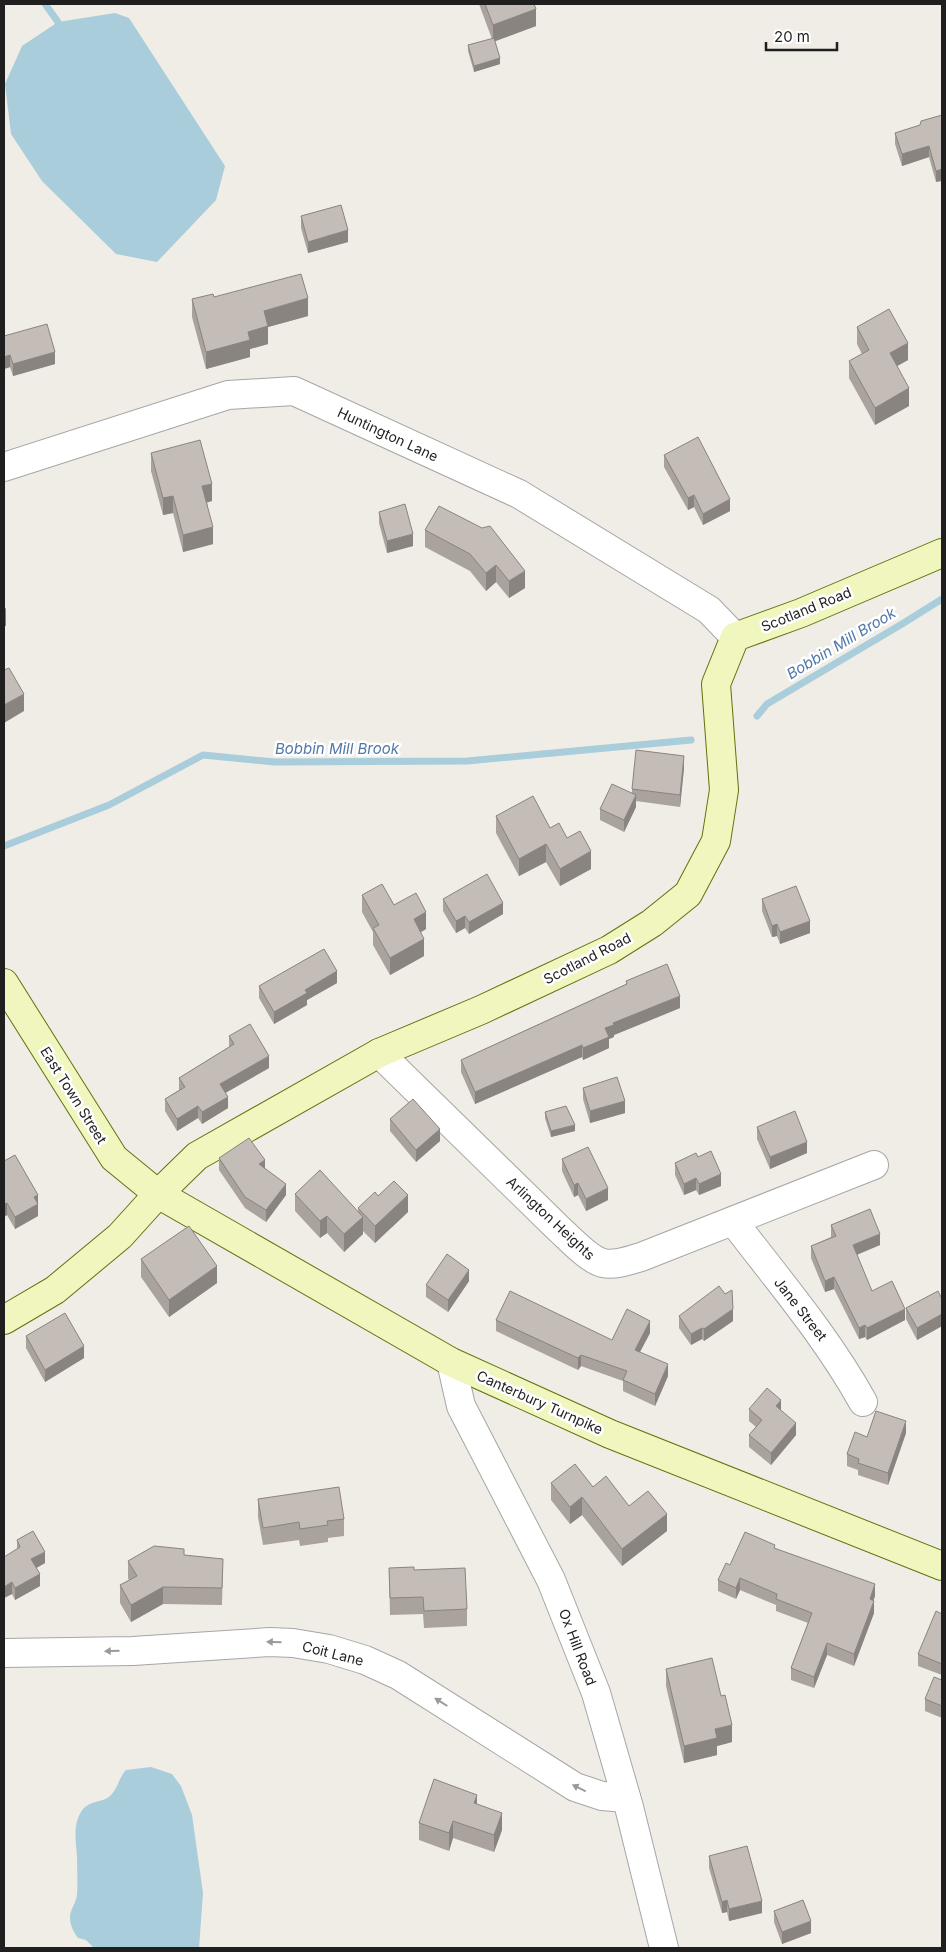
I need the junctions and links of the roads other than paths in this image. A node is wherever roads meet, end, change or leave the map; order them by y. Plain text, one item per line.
1 (4, 467) edge
2 (942, 553) edge
3 (735, 637) junction
4 (4, 983) edge
5 (379, 1052) junction
6 (874, 1165) dead end
7 (158, 1194) junction
8 (733, 1221) junction
9 (4, 1320) edge
10 (451, 1362) junction
11 (863, 1402) dead end
12 (942, 1566) edge
13 (4, 1653) edge
14 (626, 1798) junction
15 (664, 1948) edge

1 - 3 street, Huntington Lane
2 - 3 street, Scotland Road
3 - 5 street, Scotland Road
4 - 7 street, East Town Street
5 - 7 street, Scotland Road
5 - 8 street, Arlington Heights
6 - 8 street, Arlington Heights
7 - 9 street, Scotland Road
7 - 10 street, Canterbury Turnpike
8 - 11 street, Jane Street
10 - 12 street, Canterbury Turnpike
10 - 14 street, Ox Hill Road
14 -> 13 street, Coit Lane
14 - 15 street, Ox Hill Road

